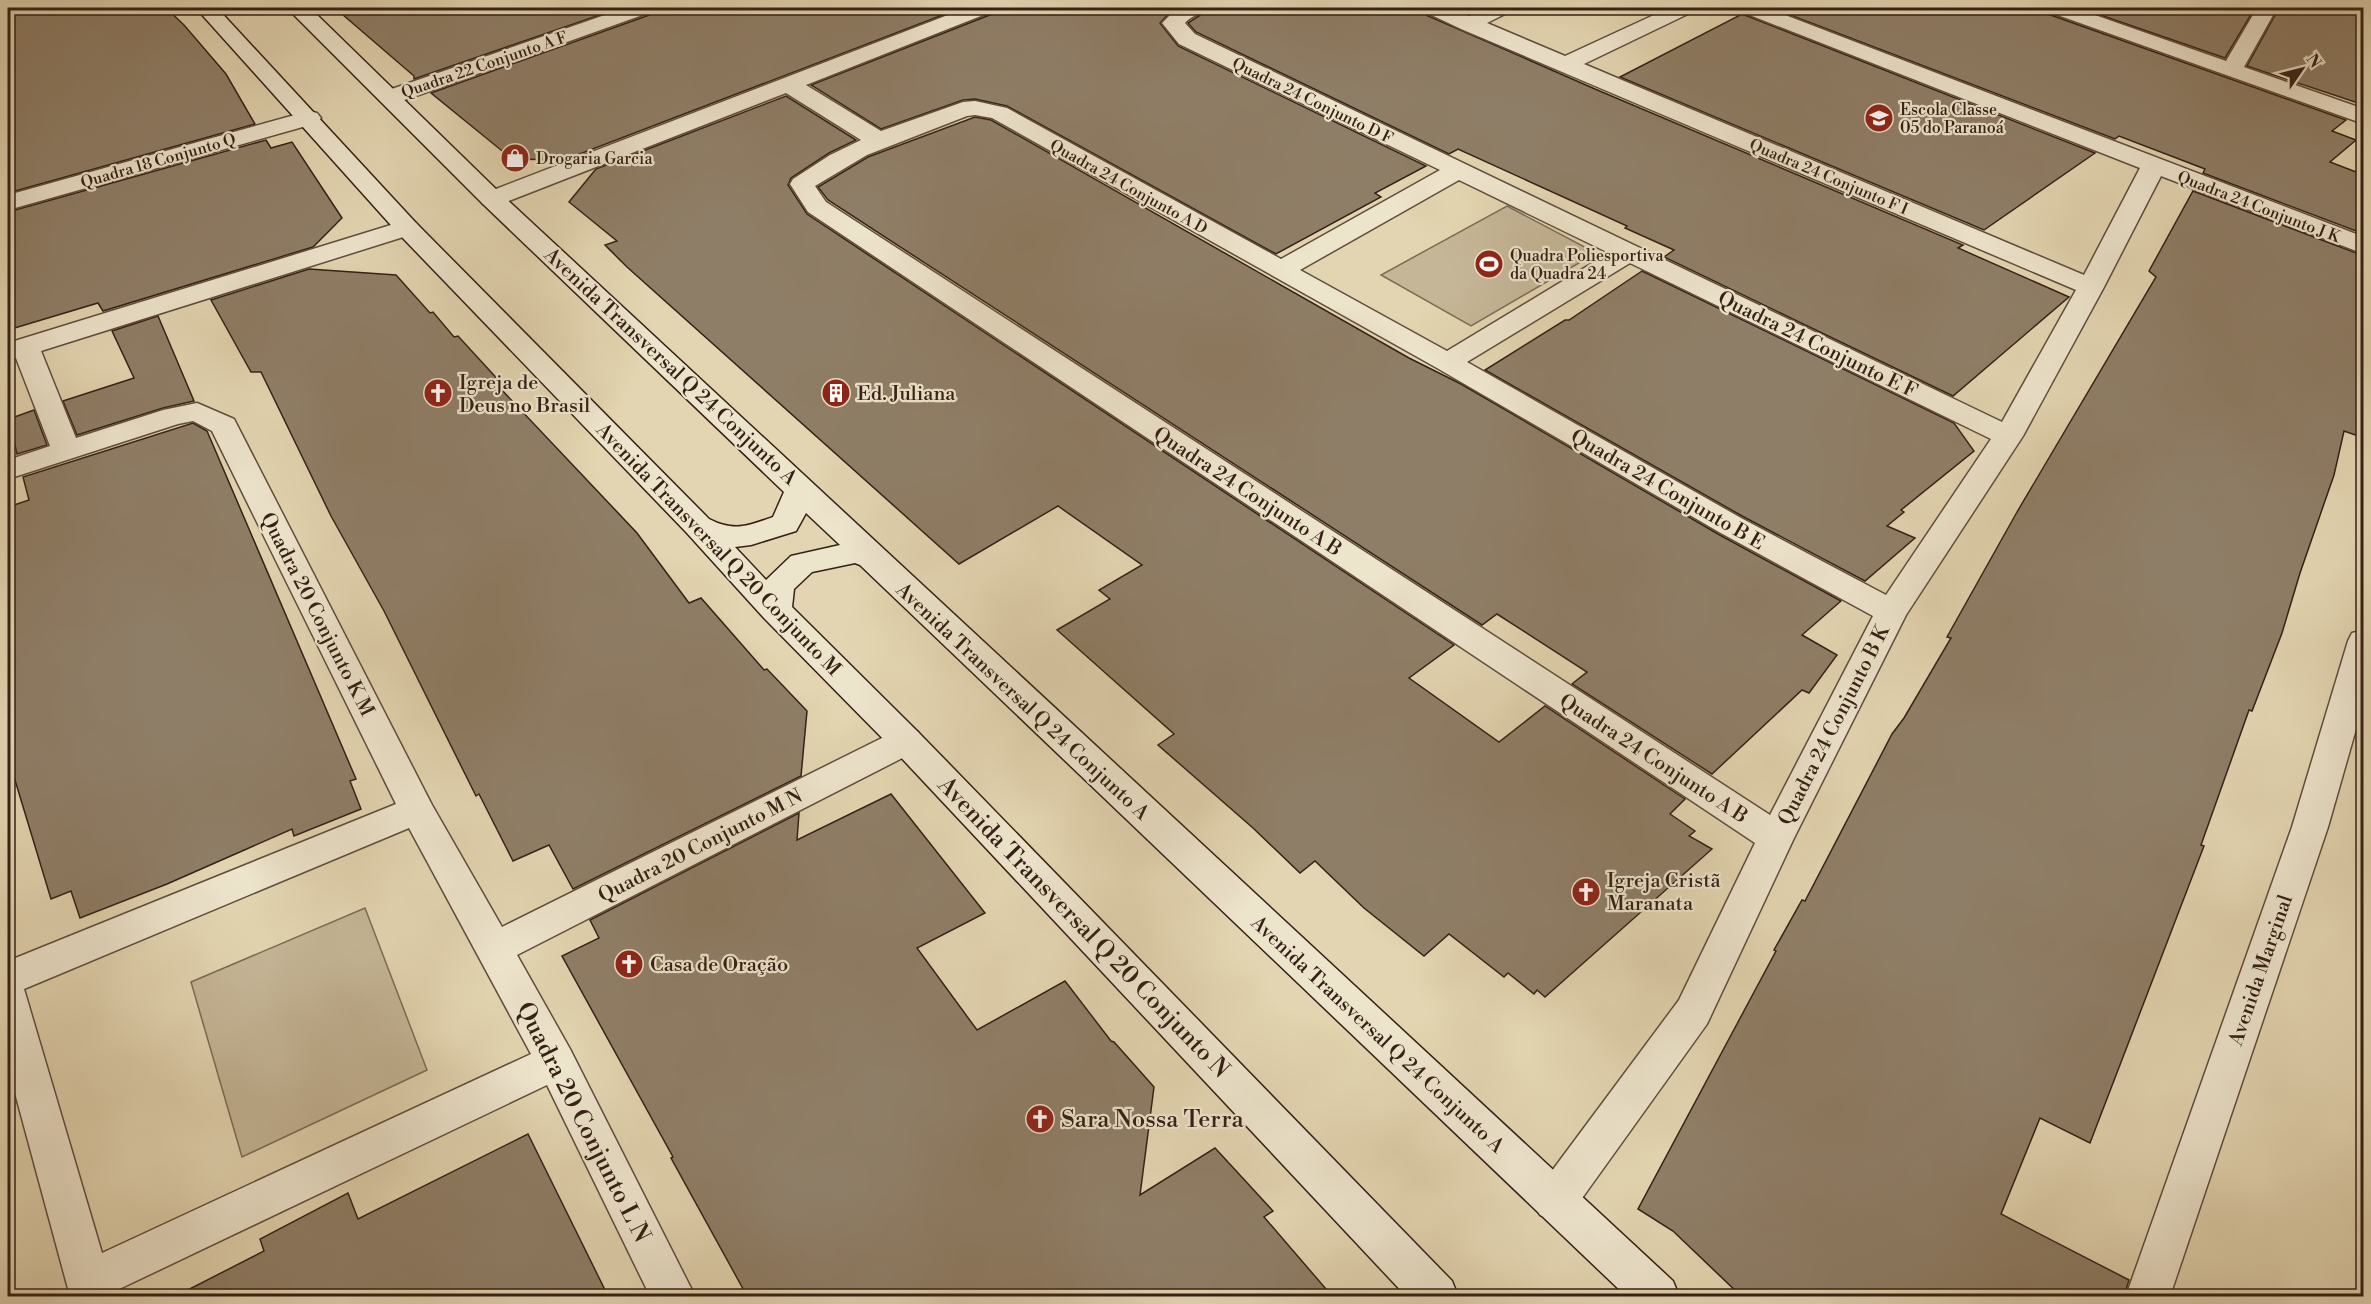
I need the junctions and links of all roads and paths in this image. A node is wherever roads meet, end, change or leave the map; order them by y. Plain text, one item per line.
1 (298, 8) edge
2 (644, 8) edge
3 (984, 8) edge
4 (1194, 8) edge
5 (1432, 8) edge
6 (1502, 8) edge
7 (1685, 8) edge
8 (1749, 8) edge
9 (2056, 8) edge
10 (2267, 8) edge
11 (211, 9) edge
12 (1469, 24) junction
13 (1567, 64) junction
14 (2231, 71) junction
15 (788, 84) junction
16 (391, 97) junction
17 (2364, 117) edge
18 (309, 118) junction
19 (880, 141) junction
20 (2154, 165) junction
21 (1458, 170) junction
22 (492, 199) junction
23 (8, 203) edge
24 (407, 228) junction
25 (2364, 246) edge
26 (1628, 253) junction
27 (1281, 270) junction
28 (2091, 287) junction
29 (16, 349) edge
30 (1448, 363) junction
31 (2008, 436) junction
32 (66, 450) junction
33 (8, 470) edge
34 (791, 479) junction
35 (697, 525) junction
36 (871, 557) junction
37 (775, 610) junction
38 (1891, 612) junction
39 (2364, 641) edge
40 (906, 741) junction
41 (417, 810) junction
42 (1776, 838) junction
43 (494, 949) junction
44 (8, 978) edge
45 (8, 996) edge
46 (556, 1061) junction
47 (1555, 1201) junction
48 (90, 1289) edge
49 (673, 1296) edge
50 (1436, 1296) edge
51 (1657, 1296) edge
52 (2148, 1296) edge

1 - 16 street, Avenida Transversal Q 24 Conjunto A
2 - 16 street, Quadra 22 Conjunto A F
3 - 15 street
4 - 21 street, Quadra 24 Conjunto D F
5 - 12 street, Quadra 24 Conjunto F I
6 - 12 street
7 - 13 street
8 - 20 street, Quadra 24 Conjunto J K
9 - 14 street
10 - 14 street
11 - 18 street, Avenida Transversal Q 20 Conjunto M
12 - 13 street, Quadra 24 Conjunto F I
13 - 28 street, Quadra 24 Conjunto F I
14 - 17 street
15 - 19 street
15 - 22 street
16 - 22 street, Avenida Transversal Q 24 Conjunto A
18 - 23 street, Quadra 18 Conjunto Q
18 - 24 street, Avenida Transversal Q 20 Conjunto M
19 - 27 street, Quadra 24 Conjunto A D
19 - 42 street, Quadra 24 Conjunto A B
20 - 25 street, Quadra 24 Conjunto J K
20 - 28 street, Quadra 24 Conjunto B K
21 - 26 street, Quadra 24 Conjunto D F
21 - 27 street
22 - 34 street, Avenida Transversal Q 24 Conjunto A
24 - 29 street
24 - 35 street, Avenida Transversal Q 20 Conjunto M
26 - 30 street
26 - 31 street, Quadra 24 Conjunto E F
27 - 30 street, Quadra 24 Conjunto A D
28 - 31 street, Quadra 24 Conjunto B K
29 - 32 street
30 - 38 street, Quadra 24 Conjunto B E
31 - 38 street, Quadra 24 Conjunto B K
32 - 33 street, Quadra 20 Conjunto K M
32 - 41 street, Quadra 20 Conjunto K M
34 - 35 street
34 - 36 street, Avenida Transversal Q 24 Conjunto A
35 - 37 street, Avenida Transversal Q 20 Conjunto M
36 - 37 street
36 - 47 street, Avenida Transversal Q 24 Conjunto A
37 - 40 street, Avenida Transversal Q 20 Conjunto M
38 - 42 street, Quadra 24 Conjunto B K
39 - 52 street, Avenida Marginal
40 - 43 street, Quadra 20 Conjunto M N
40 - 50 street, Avenida Transversal Q 20 Conjunto N
41 - 43 street, Quadra 20 Conjunto K M
41 - 44 street
42 - 47 street, Quadra 24 Conjunto B K
43 - 46 street, Quadra 20 Conjunto L N
45 - 48 street
46 - 48 street
46 - 49 street, Quadra 20 Conjunto L N
47 - 51 street, Avenida Transversal Q 24 Conjunto A

